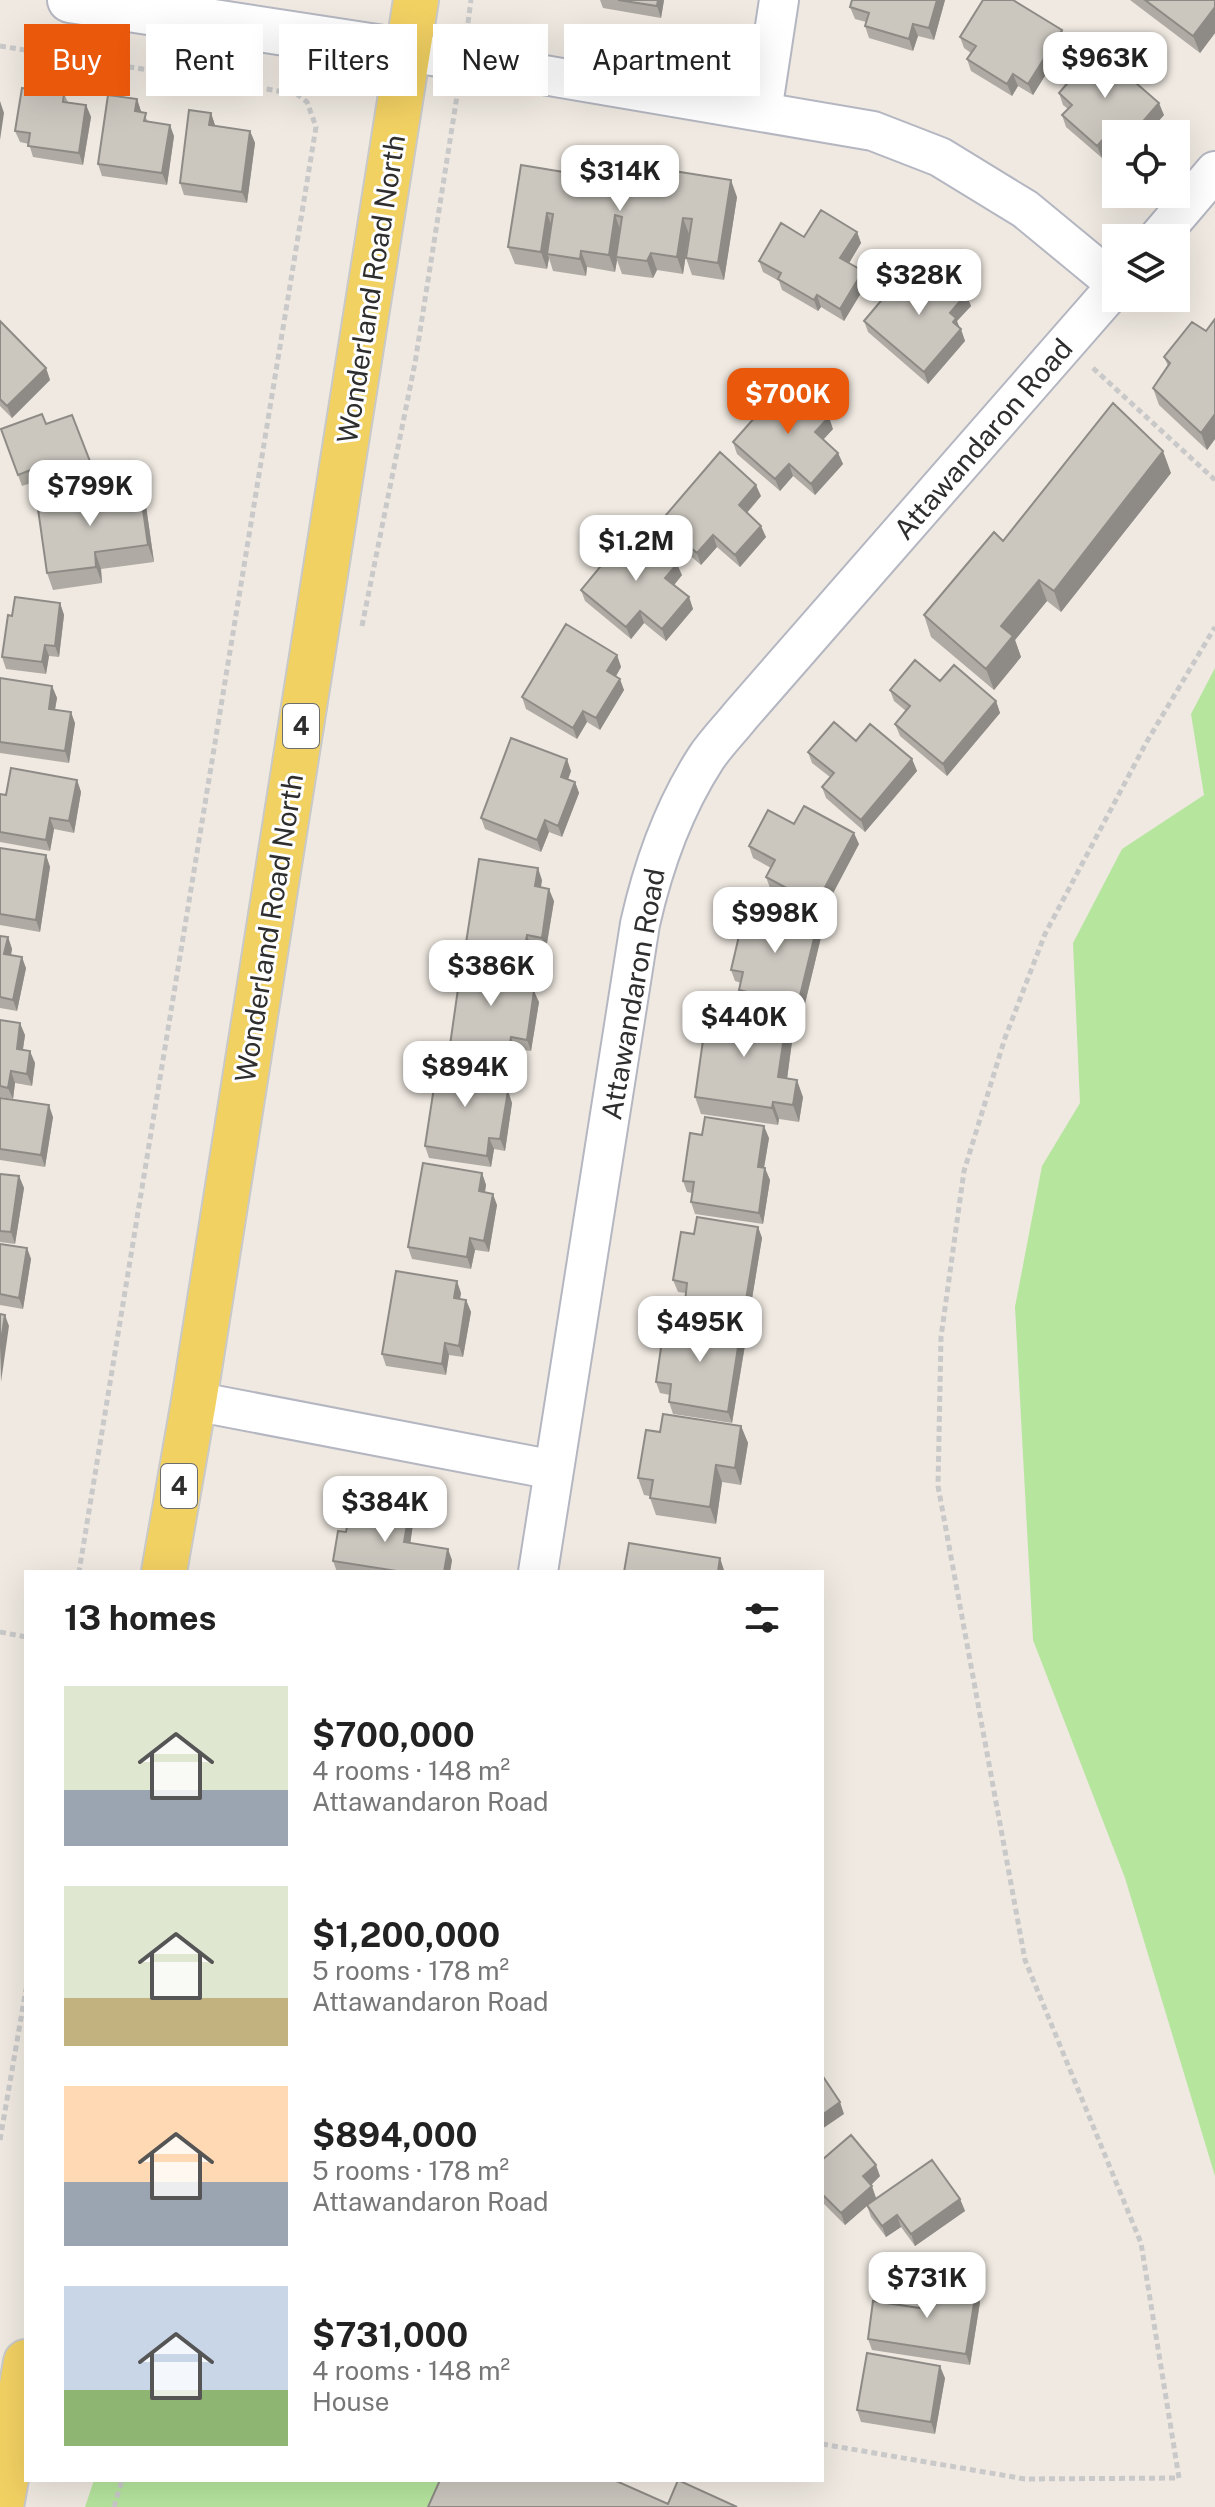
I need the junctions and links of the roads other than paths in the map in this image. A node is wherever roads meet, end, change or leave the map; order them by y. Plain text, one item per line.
1 (70, 0) edge
2 (416, 0) edge
3 (779, 0) edge
4 (413, 24) edge
5 (279, 32) edge
6 (417, 53) edge
7 (402, 96) edge
8 (762, 112) junction
9 (1215, 171) edge
10 (1170, 224) edge
11 (1102, 273) edge
12 (1102, 302) edge
13 (194, 1401) junction
14 (554, 1470) junction
15 (164, 1570) edge
16 (538, 1570) edge
17 (24, 2374) edge
18 (1, 2507) edge

1 - 5 street
2 - 4 main road, Wonderland Road North / 4
3 - 8 street
6 - 8 street
7 - 13 main road, Wonderland Road North / 4
8 - 11 street
9 - 10 street
12 - 14 street, Attawandaron Road
13 - 14 street
13 - 15 main road, Wonderland Road North / 4
14 - 16 street, Attawandaron Road
17 - 18 main road

